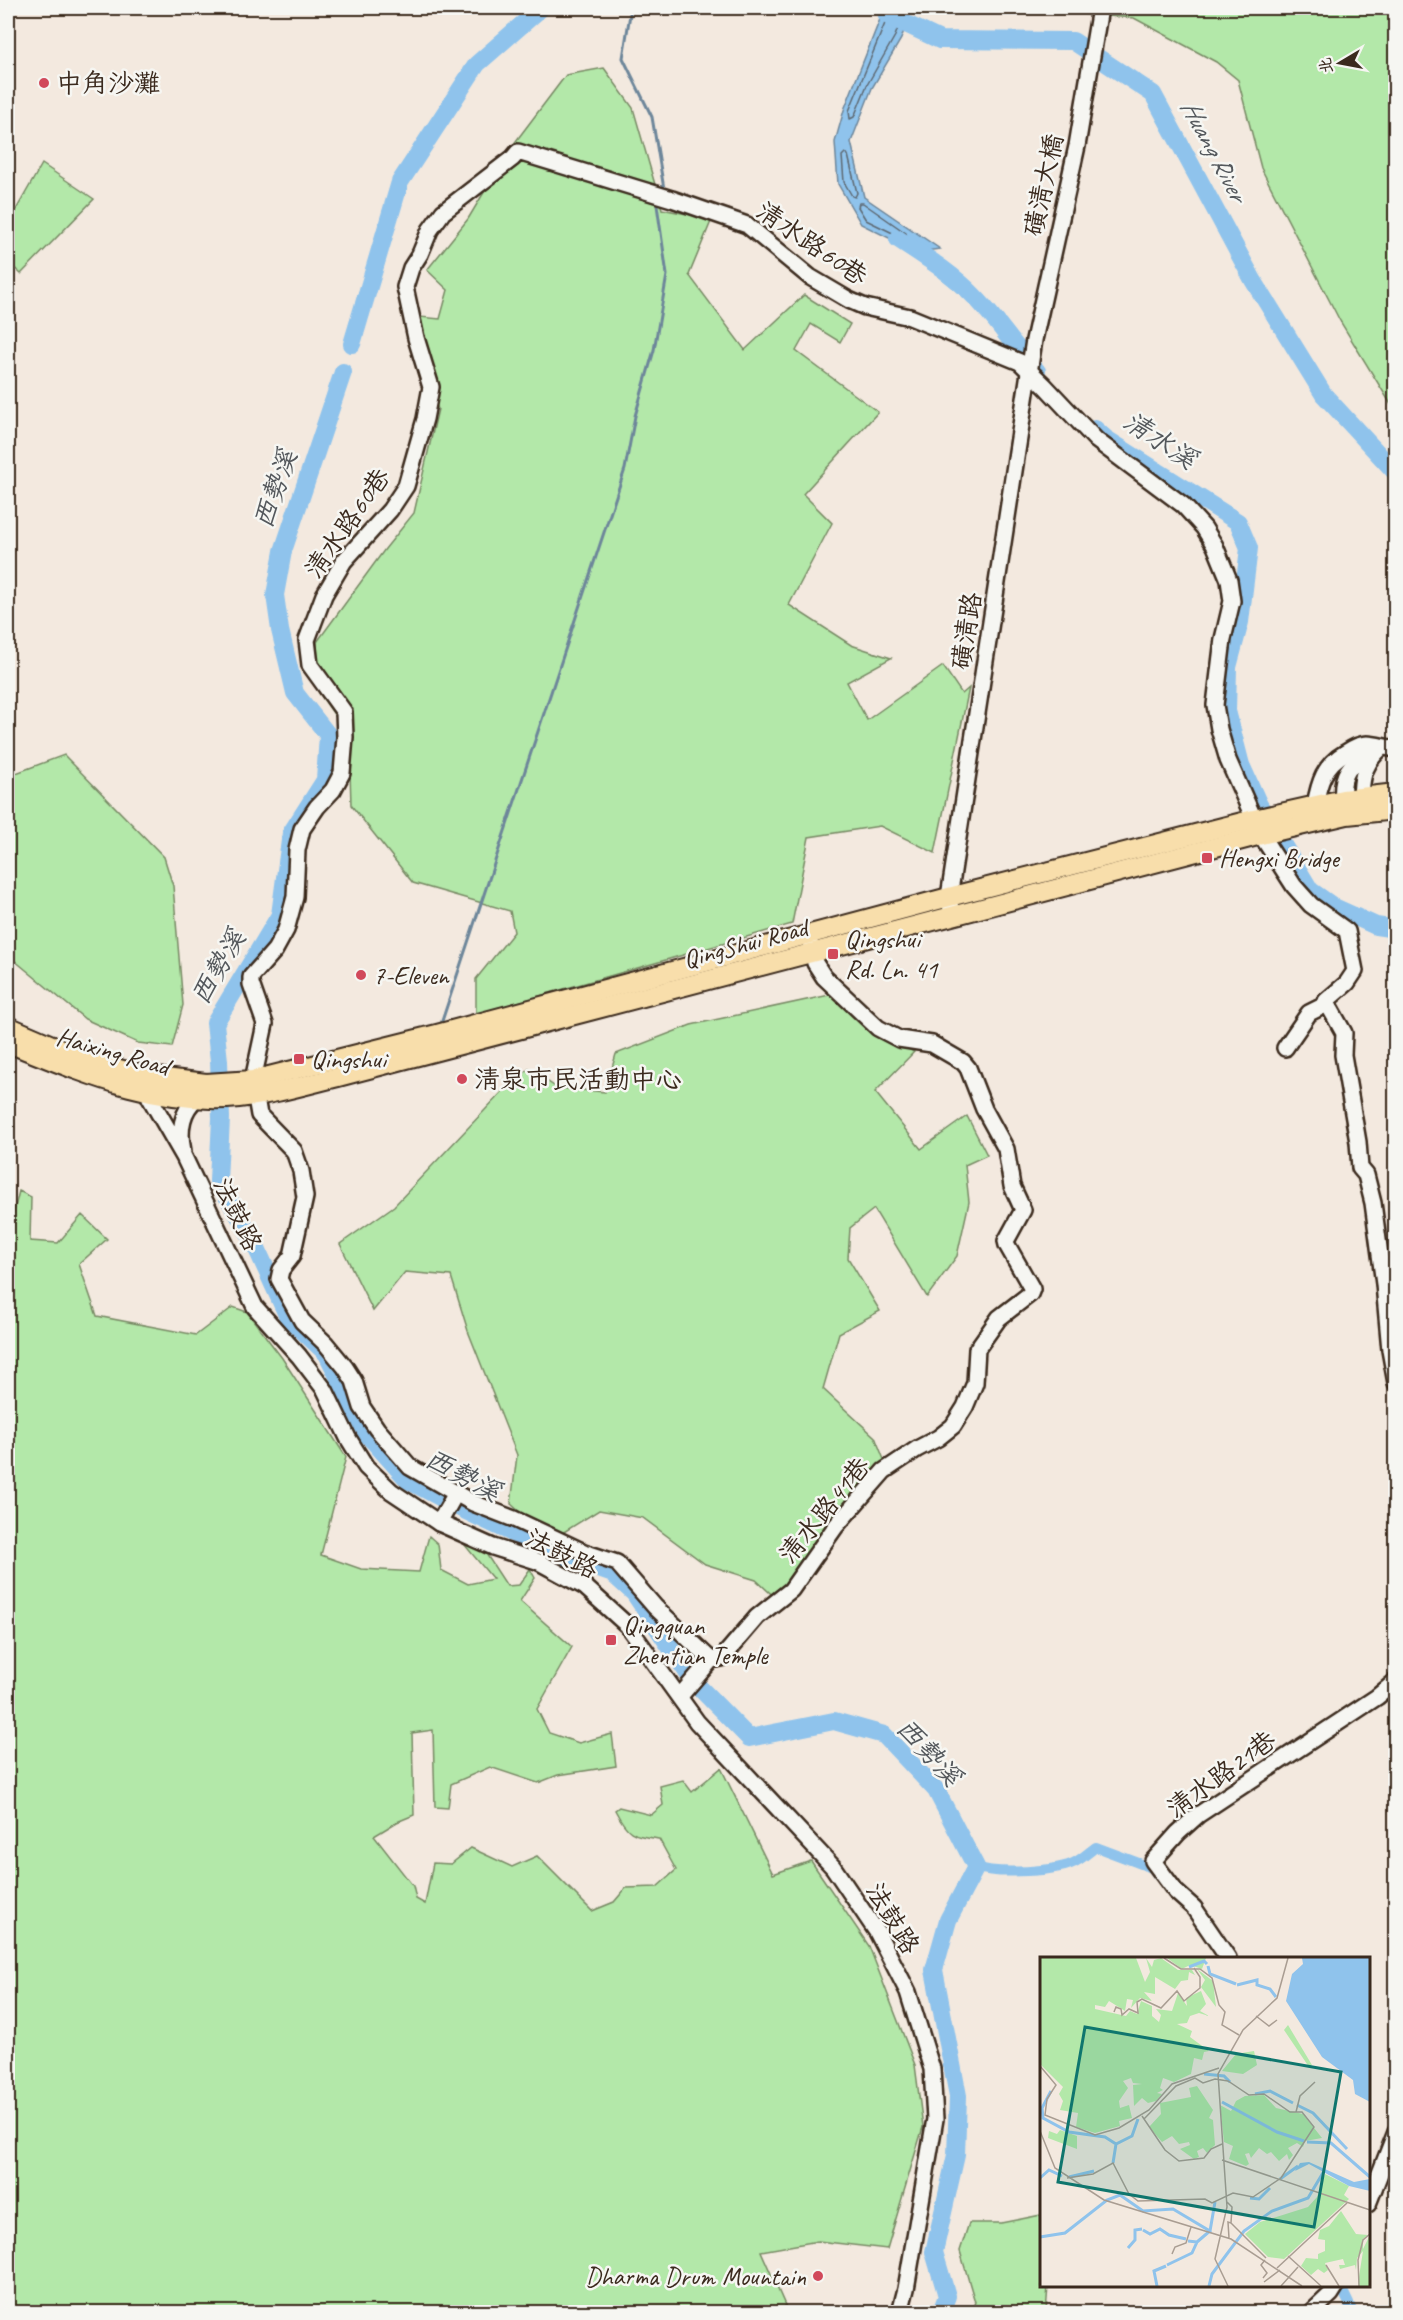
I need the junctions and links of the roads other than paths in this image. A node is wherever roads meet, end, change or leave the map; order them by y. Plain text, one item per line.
1 (1100, 8) edge
2 (1030, 371) junction
3 (1388, 748) edge
4 (1395, 793) edge
5 (1315, 805) junction
6 (1353, 806) junction
7 (1395, 810) edge
8 (1268, 825) junction
9 (951, 907) junction
10 (810, 944) junction
11 (1327, 1004) junction
12 (8, 1026) edge
13 (8, 1043) edge
14 (1285, 1048) dead end
15 (149, 1084) junction
16 (245, 1089) junction
17 (203, 1093) junction
18 (183, 1157) junction
19 (316, 1335) junction
20 (299, 1356) junction
21 (1395, 1383) edge
22 (456, 1493) junction
23 (439, 1523) junction
24 (711, 1660) junction
25 (1395, 1682) edge
26 (680, 1696) junction
27 (1227, 1957) edge
28 (1395, 2132) edge
29 (1370, 2199) edge
30 (1335, 2287) edge
31 (900, 2313) edge
32 (1312, 2313) edge

1 - 2 street, 磺清大橋
2 - 8 street
2 - 9 street, 磺清路
2 - 16 street, 清水路60巷
3 - 5 street
3 - 6 street
4 - 6 main road
5 - 6 main road, QingShui Road
5 - 8 main road, QingShui Road
6 - 7 main road
6 - 8 main road, QingShui Road
8 - 9 main road, QingShui Road
8 - 11 street
9 - 10 main road, QingShui Road
10 - 16 main road, QingShui Road
10 - 24 street, 清水路41巷
11 - 14 street
11 - 21 street
12 - 15 main road, Haixing Road
13 - 15 main road, Haixing Road
15 - 17 main road, Haixing Road
15 - 18 street, 法鼓路
16 - 17 main road, QingShui Road
16 - 19 street
17 - 18 street
18 - 20 street, 法鼓路
19 - 20 street
19 - 22 street
20 - 23 street, 法鼓路
22 - 23 street
22 - 24 street
23 - 26 street, 法鼓路
24 - 26 street, 清水路41巷
25 - 27 street, 清水路21巷
26 - 31 street, 法鼓路
28 - 29 street
30 - 32 street

